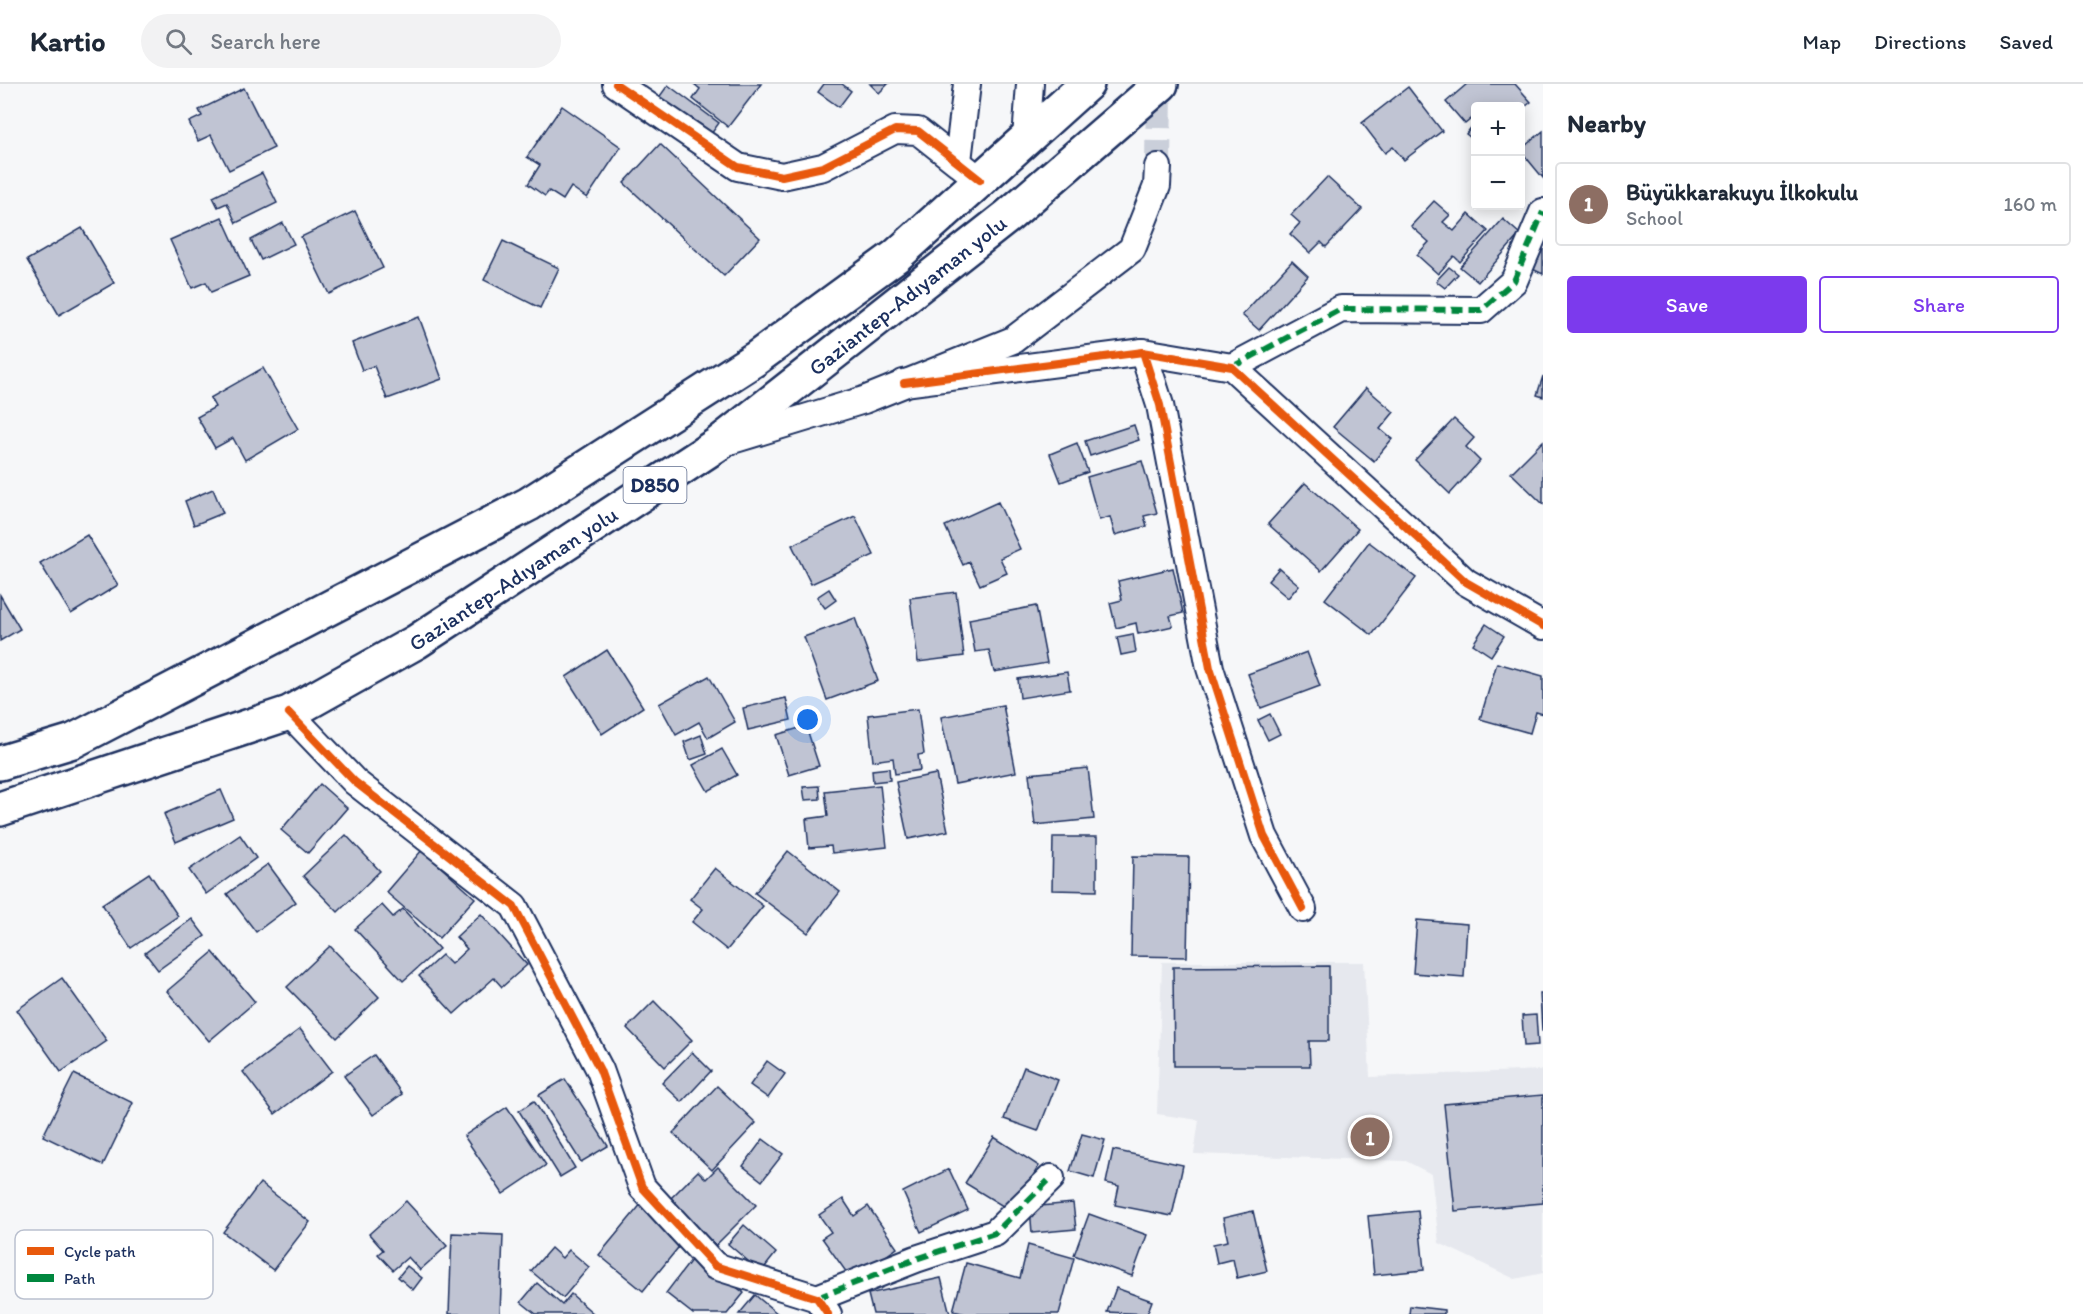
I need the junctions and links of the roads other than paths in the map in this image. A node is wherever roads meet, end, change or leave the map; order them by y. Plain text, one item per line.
1 (616, 84) edge
2 (967, 84) edge
3 (1030, 84) edge
4 (1087, 84) edge
5 (1161, 84) edge
6 (1026, 139) junction
7 (1158, 167) tunnel mouth
8 (969, 171) junction
9 (1543, 212) edge
10 (1143, 352) junction
11 (1232, 368) junction
12 (904, 382) junction
13 (718, 444) junction
14 (1543, 626) edge
15 (289, 713) junction
16 (0, 763) edge
17 (0, 809) edge
18 (1303, 909) dead end
19 (1052, 1178) dead end
20 (823, 1306) edge

1 - 8 street
2 - 8 street
3 - 6 street
4 - 6 highway, Gaziantep-Adıyaman yolu / D850
5 - 13 highway, Gaziantep-Adıyaman yolu / D850
6 - 8 highway, Gaziantep-Adıyaman yolu / D850
7 - 12 street
8 - 16 highway, Gaziantep-Adıyaman yolu / D850
9 - 11 street
10 - 11 street
10 - 12 street
10 - 18 street
11 - 14 street
12 - 13 street
13 - 15 highway, Gaziantep-Adıyaman yolu / D850
15 - 17 highway, Gaziantep-Adıyaman yolu / D850
15 - 20 street
19 - 20 street

